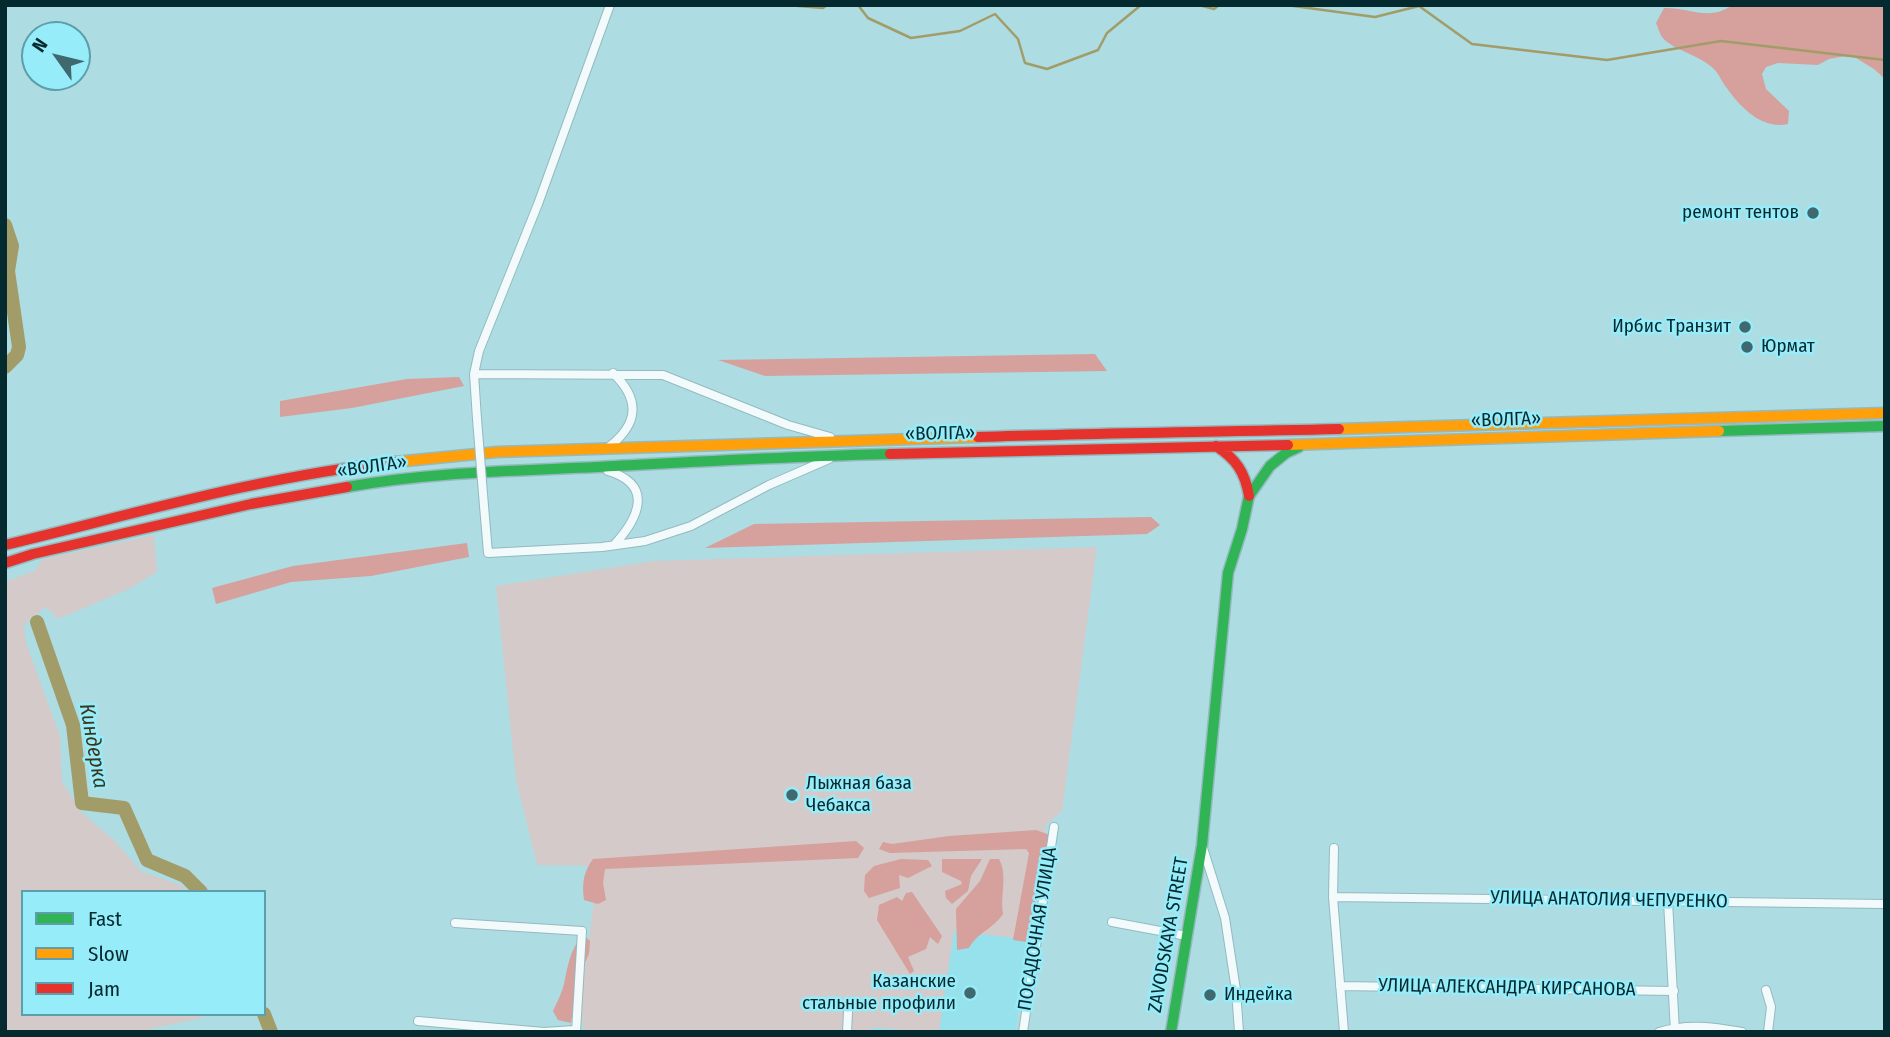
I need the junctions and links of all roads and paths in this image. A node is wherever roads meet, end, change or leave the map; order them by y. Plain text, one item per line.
1 (610, 5) edge
2 (613, 373) junction
3 (474, 374) junction
4 (1885, 413) edge
5 (1885, 426) edge
6 (839, 440) junction
7 (1305, 445) junction
8 (1216, 446) junction
9 (607, 449) junction
10 (839, 454) junction
11 (595, 467) junction
12 (1249, 496) junction
13 (5, 545) edge
14 (614, 545) junction
15 (5, 563) edge
16 (1054, 827) dead end
17 (1202, 845) junction
18 (1334, 848) dead end
19 (1333, 897) junction
20 (1668, 901) junction
21 (1885, 904) edge
22 (1112, 922) dead end
23 (455, 923) dead end
24 (1187, 936) junction
25 (1340, 986) junction
26 (1674, 990) junction
27 (1766, 990) dead end
28 (848, 1012) dead end
29 (418, 1021) dead end
30 (1675, 1029) edge
31 (576, 1031) edge
32 (847, 1032) edge
33 (1023, 1032) edge
34 (1171, 1032) edge
35 (1238, 1032) edge
36 (1344, 1032) edge
37 (1659, 1032) edge
38 (1742, 1032) edge
39 (1768, 1032) edge

1 - 3 street
2 - 3 street
2 - 6 street
2 - 9 street
3 - 14 street, bridge
4 - 6 main road, «ВОЛГА»
5 - 7 main road, «ВОЛГА»
6 - 9 main road, «ВОЛГА»
7 - 8 main road, «ВОЛГА»
7 - 12 main road
8 - 10 main road, «ВОЛГА»
8 - 12 main road
9 - 13 main road, «ВОЛГА»
10 - 11 main road, «ВОЛГА»
10 - 14 street
11 - 14 street
11 - 15 main road, «ВОЛГА»
12 - 17 main road, ZAVODSKAYA STREET
16 - 33 street, ПОСАДОЧНАЯ УЛИЦА
17 - 24 main road, ZAVODSKAYA STREET
17 - 35 street
18 - 19 street
19 - 20 street, УЛИЦА АНАТОЛИЯ ЧЕПУРЕНКО
19 - 25 street
20 - 21 street, УЛИЦА АНАТОЛИЯ ЧЕПУРЕНКО
20 - 26 street
22 - 24 street
23 - 31 street
24 - 34 main road, ZAVODSKAYA STREET
25 - 26 street, УЛИЦА АЛЕКСАНДРА КИРСАНОВА
25 - 36 street
26 - 30 street
27 - 39 street
28 - 32 street
29 - 31 street
30 - 37 street
30 - 38 street

